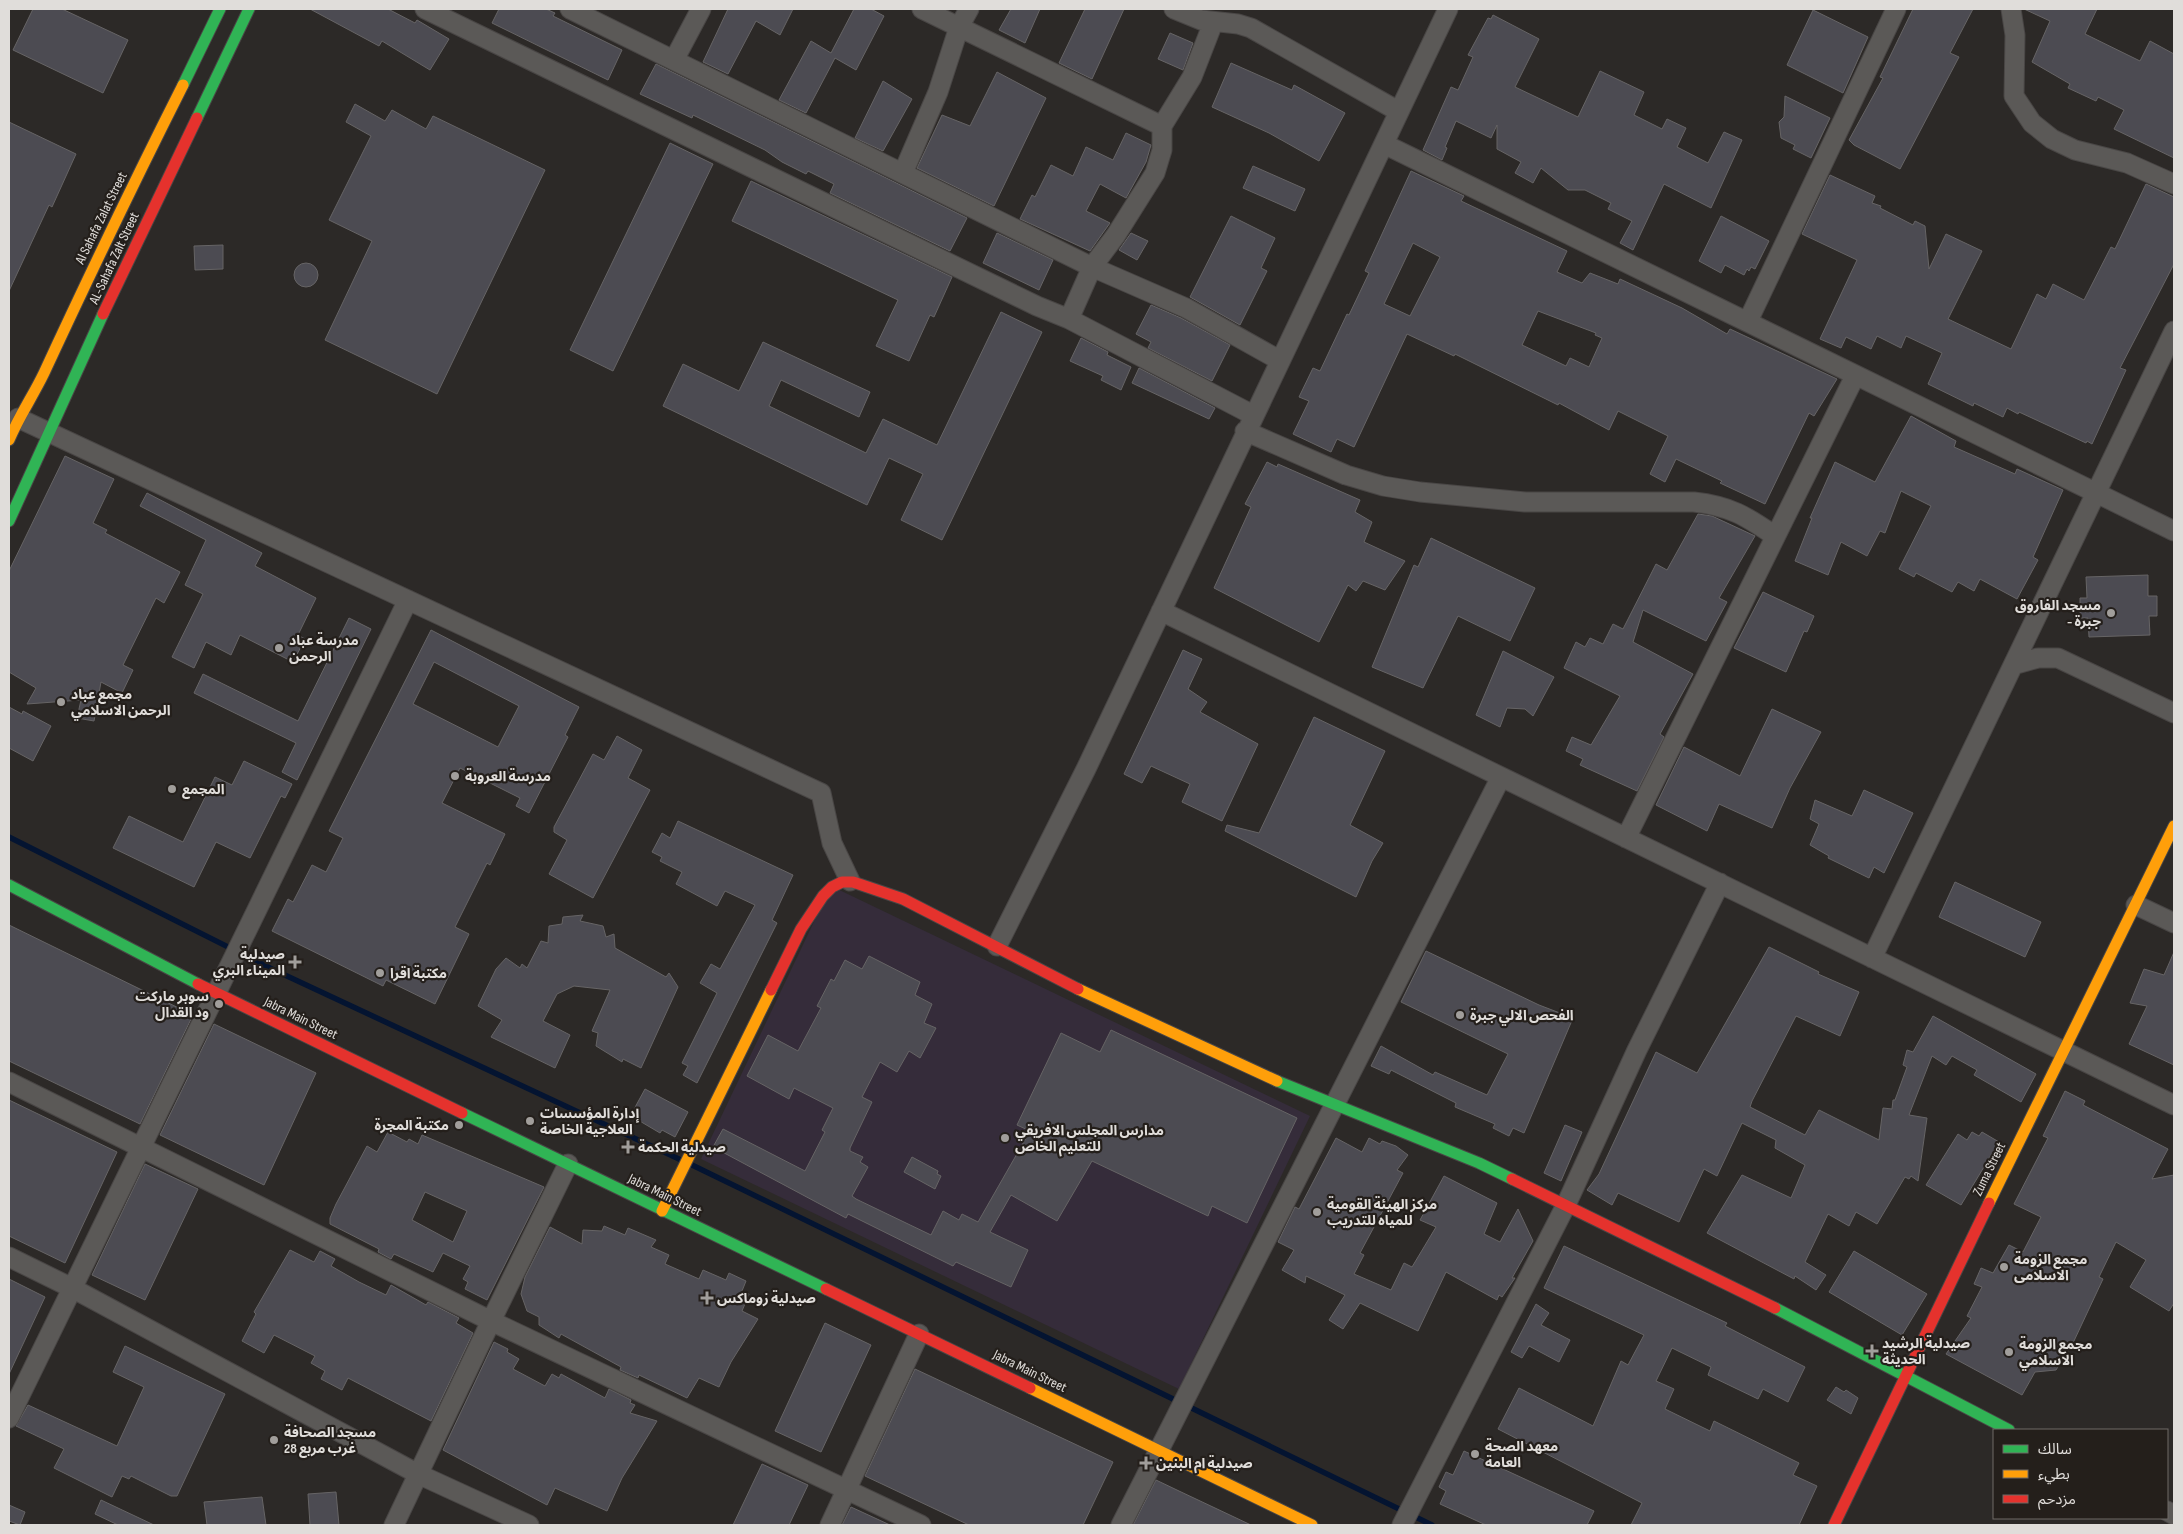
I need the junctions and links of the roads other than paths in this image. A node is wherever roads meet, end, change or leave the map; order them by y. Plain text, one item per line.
1 (220, 9) edge
2 (249, 9) edge
3 (424, 9) edge
4 (570, 9) edge
5 (702, 9) edge
6 (922, 9) edge
7 (968, 9) edge
8 (1174, 9) edge
9 (1448, 9) edge
10 (1896, 9) edge
11 (2011, 9) edge
12 (1213, 23) junction
13 (959, 27) junction
14 (674, 60) junction
15 (1398, 111) junction
16 (1162, 126) junction
17 (1384, 144) junction
18 (902, 173) junction
19 (2174, 184) edge
20 (1092, 267) junction
21 (1069, 319) junction
22 (1748, 321) junction
23 (2174, 331) edge
24 (1279, 360) junction
25 (1855, 376) junction
26 (18, 418) junction
27 (1249, 423) junction
28 (50, 432) junction
29 (9, 440) edge
30 (2097, 492) junction
31 (9, 521) edge
32 (2174, 531) edge
33 (1775, 536) junction
34 (408, 600) junction
35 (1161, 611) junction
36 (2016, 664) junction
37 (2174, 713) edge
38 (1501, 777) junction
39 (2174, 826) edge
40 (1626, 838) junction
41 (850, 881) junction
42 (1720, 883) junction
43 (9, 885) edge
44 (2136, 905) junction
45 (2174, 923) edge
46 (997, 946) junction
47 (1872, 958) junction
48 (215, 993) junction
49 (2064, 1052) junction
50 (9, 1082) edge
51 (2174, 1105) edge
52 (1335, 1106) junction
53 (140, 1148) junction
54 (568, 1164) junction
55 (1565, 1207) junction
56 (662, 1211) junction
57 (9, 1257) edge
58 (72, 1288) junction
59 (491, 1321) junction
60 (919, 1334) junction
61 (1904, 1377) junction
62 (9, 1418) edge
63 (2007, 1429) edge
64 (1160, 1452) junction
65 (418, 1474) junction
66 (846, 1490) junction
67 (394, 1525) edge
68 (529, 1525) edge
69 (830, 1525) edge
70 (921, 1525) edge
71 (1121, 1525) edge
72 (1312, 1525) edge
73 (1402, 1525) edge
74 (1834, 1525) edge

1 - 26 main road, Al Sahafa Zalat Street
2 - 28 main road, AL-Sahafa Zalt Street
3 - 21 street
4 - 14 street
5 - 14 street
6 - 13 street
7 - 13 street
8 - 12 street
9 - 15 street
10 - 22 street
11 - 19 street
12 - 15 street
12 - 16 street
13 - 16 street
13 - 18 street
14 - 18 street
15 - 17 street
16 - 20 street
17 - 22 street
17 - 24 street
18 - 20 street
20 - 21 street
20 - 24 street
21 - 27 street
22 - 25 street
23 - 30 street
24 - 27 street
25 - 30 street
25 - 33 street
26 - 28 street
26 - 29 main road, Al Sahafa Zalat Street
27 - 33 street
27 - 35 street
28 - 31 main road, AL-Sahafa Zalt Street
28 - 34 street
30 - 32 street
30 - 36 street
33 - 40 street
34 - 41 street
34 - 48 street
35 - 38 street
35 - 46 street
36 - 37 street
36 - 47 street
38 - 40 street
38 - 52 street
39 - 44 main road, Zuma Street
40 - 42 street
41 - 46 main road
41 - 56 main road
42 - 47 street
42 - 55 street
43 - 48 main road, Jabra Main Street
44 - 45 street
44 - 49 main road, Zuma Street
46 - 52 main road
47 - 49 street
48 - 53 street
48 - 54 main road, Jabra Main Street
49 - 51 street
49 - 61 main road, Zuma Street
50 - 53 street
52 - 55 main road
52 - 64 street
53 - 58 street
53 - 59 street
54 - 56 main road, Jabra Main Street
54 - 59 street
55 - 61 main road
55 - 73 street
56 - 60 main road, Jabra Main Street
57 - 58 street
58 - 62 street
58 - 65 street
59 - 65 street
59 - 66 street
60 - 64 main road, Jabra Main Street
60 - 66 street
61 - 63 main road
61 - 74 main road, Zuma Street
64 - 71 street
64 - 72 main road, Jabra Main Street
65 - 67 street
65 - 68 street
66 - 69 street
66 - 70 street

